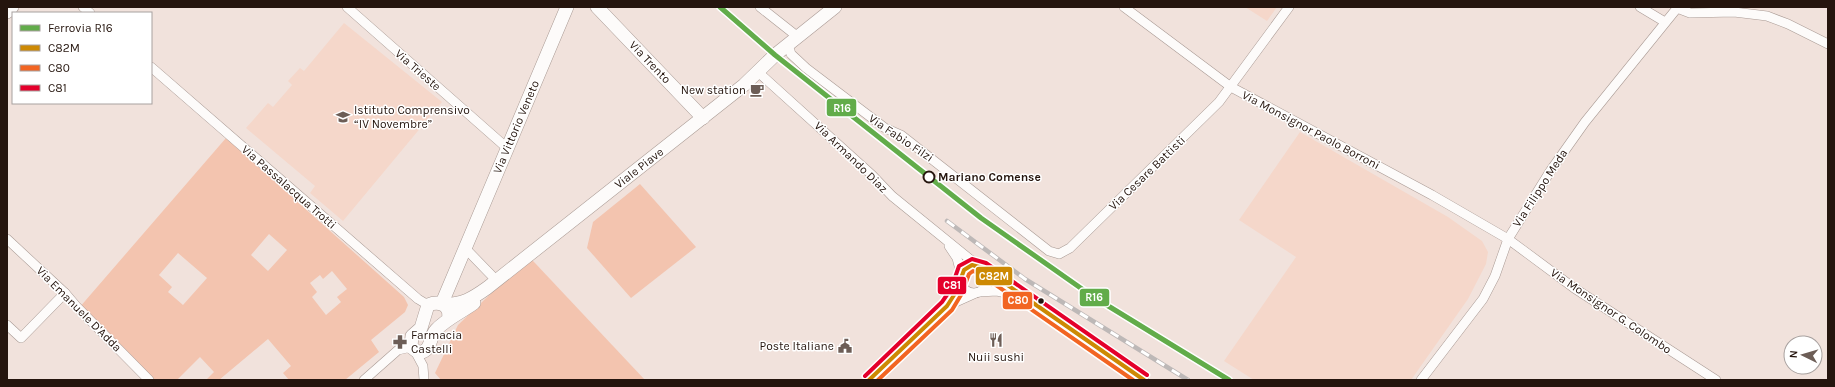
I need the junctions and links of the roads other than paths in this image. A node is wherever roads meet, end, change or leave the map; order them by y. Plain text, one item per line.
1 (12, 7) edge
2 (347, 7) edge
3 (567, 7) edge
4 (597, 7) edge
5 (760, 7) edge
6 (835, 7) edge
7 (1124, 7) edge
8 (1289, 7) edge
9 (1640, 7) edge
10 (1678, 8) edge
11 (7, 12) edge
12 (1665, 22) junction
13 (793, 41) junction
14 (1828, 44) edge
15 (152, 68) edge
16 (758, 72) junction
17 (1231, 88) junction
18 (703, 118) junction
19 (507, 148) junction
20 (7, 239) edge
21 (1508, 239) junction
22 (947, 241) junction
23 (464, 248) junction
24 (1059, 254) joint
25 (977, 265) junction
26 (986, 272) junction
27 (961, 277) junction
28 (492, 284) junction
29 (978, 292) junction
30 (65, 293) junction
31 (1028, 299) junction
32 (443, 304) junction
33 (428, 306) junction
34 (947, 306) junction
35 (448, 320) junction
36 (7, 325) edge
37 (429, 348) junction
38 (413, 349) junction
39 (423, 366) junction
40 (149, 380) edge
41 (364, 380) edge
42 (424, 380) edge
43 (869, 380) edge
44 (1144, 380) edge
45 (1421, 380) edge
46 (1716, 380) edge

1 - 11 street
2 - 19 street, Via Trieste
3 - 19 street, Via Vittorio Veneto
4 - 18 street, Via Trento
5 - 13 street, Via Fabio Filzi
6 - 13 street, Viale Piave
7 - 17 street, Via Monsignor Paolo Borroni
8 - 17 street, Via Cesare Battisti
9 - 12 street
10 - 12 street, Via Filippo Meda
10 - 14 street
12 - 21 street, Via Filippo Meda
13 - 16 street, Viale Piave
13 - 24 street, Via Fabio Filzi
15 - 33 street, Via Passalacqua Trotti
16 - 18 street, Viale Piave
16 - 22 street, Via Armando Diaz
17 - 21 street, Via Monsignor Paolo Borroni
17 - 24 street, Via Cesare Battisti
18 - 28 street, Viale Piave
19 - 23 street, Via Vittorio Veneto
20 - 30 street, Via Emanuele D'Adda
21 - 45 street, Via Filippo Meda
21 - 46 street, Via Monsignor G. Colombo
22 - 25 street, Via Armando Diaz
22 - 27 street, Via Armando Diaz
23 - 28 street
23 - 32 street, Via Vittorio Veneto
25 - 26 street
25 - 27 street
26 - 29 street
26 - 31 street
27 - 29 street
27 - 34 street
28 - 32 street
28 - 35 street
29 - 31 street
29 - 34 street
30 - 36 street
30 - 40 street, Via Emanuele D'Adda
31 - 44 street
32 - 33 street
32 - 35 street
33 - 38 street
34 - 43 street
35 - 37 street
37 - 38 street
37 - 39 street
38 - 39 street
38 - 41 street
39 - 42 street

